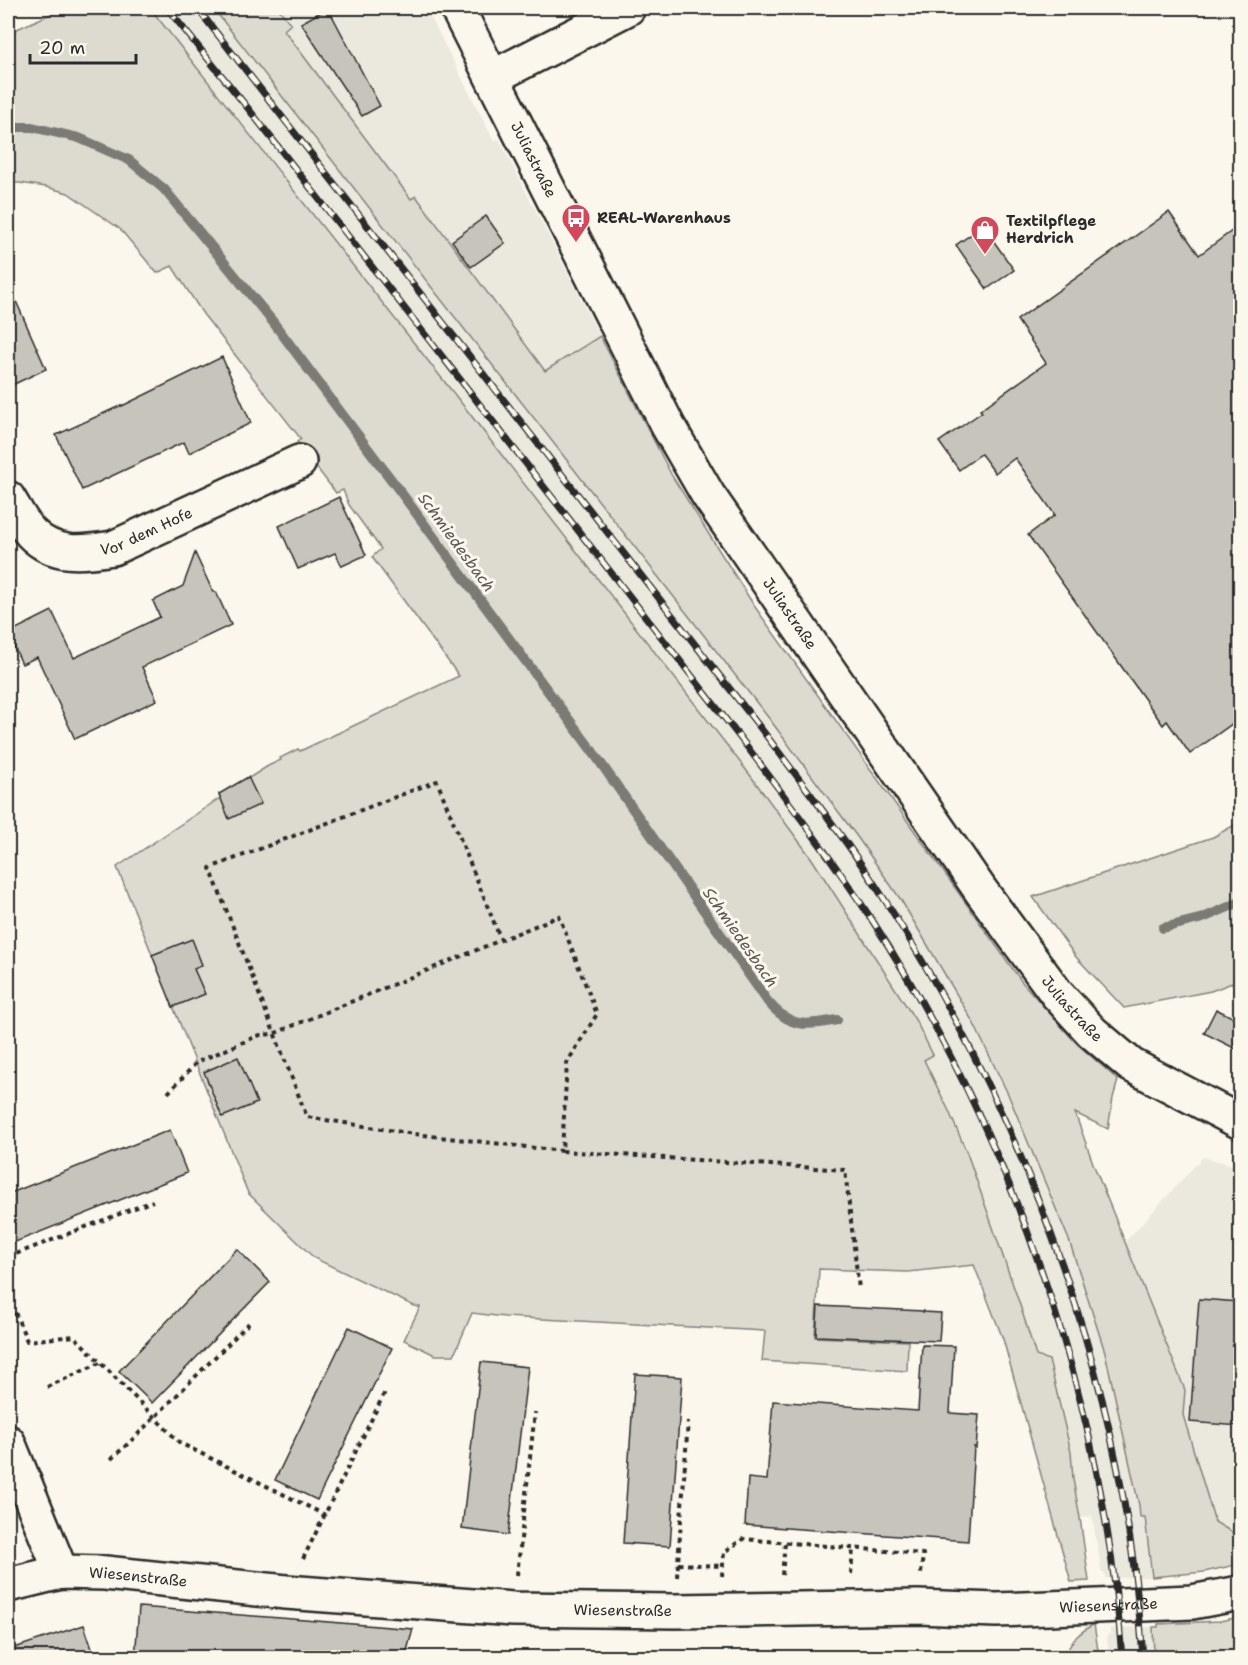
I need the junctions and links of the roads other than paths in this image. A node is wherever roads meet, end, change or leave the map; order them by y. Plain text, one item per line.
1 (457, 8) edge
2 (628, 8) edge
3 (493, 77) junction
4 (299, 462) dead end
5 (8, 498) edge
6 (1240, 1122) edge
7 (8, 1442) edge
8 (61, 1572) junction
9 (8, 1585) edge
10 (1240, 1593) edge

1 - 3 street, Juliastraße
2 - 3 street
3 - 6 street, Juliastraße
4 - 5 street, Vor dem Hofe
7 - 8 street
8 - 9 street, Wiesenstraße
8 - 10 street, Wiesenstraße

